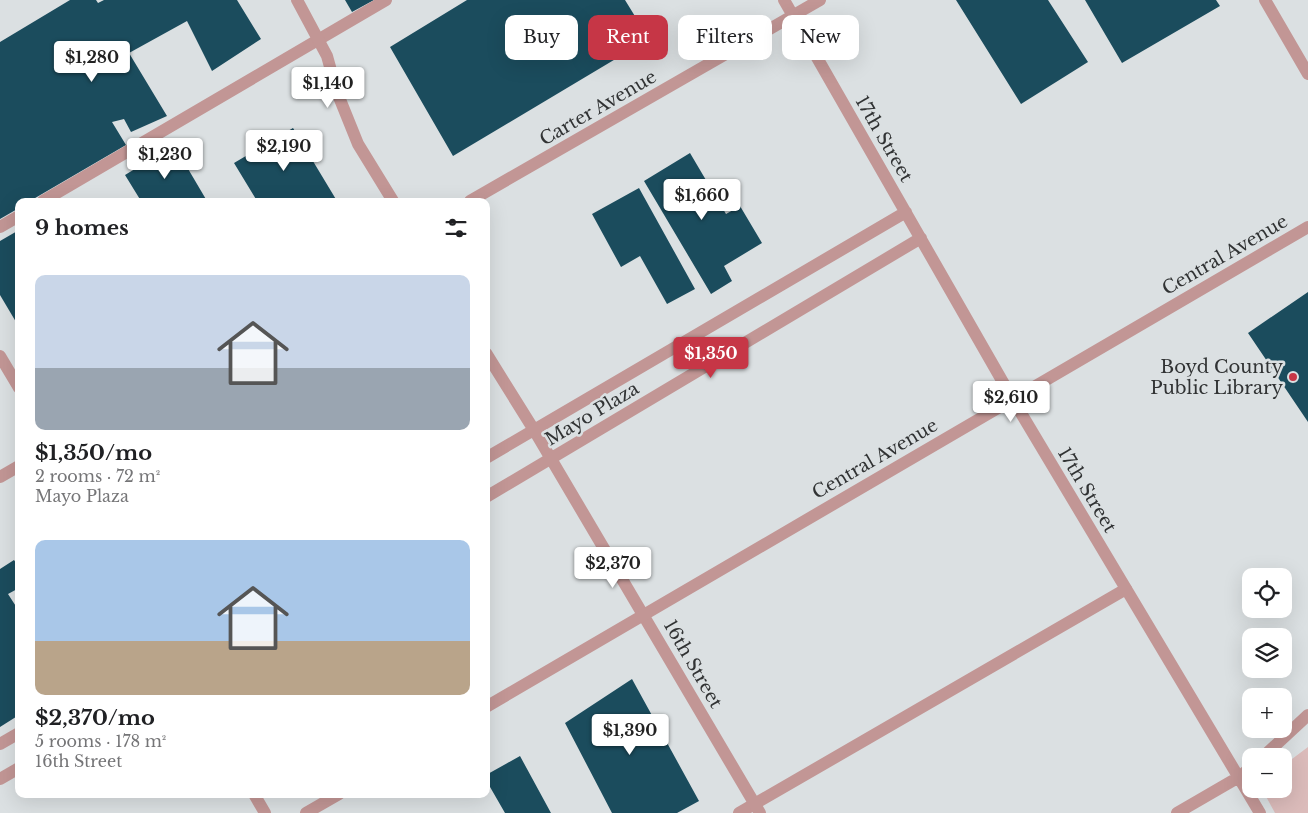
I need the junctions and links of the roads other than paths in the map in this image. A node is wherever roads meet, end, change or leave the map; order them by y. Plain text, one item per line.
1 (296, 0) edge
2 (386, 0) edge
3 (784, 0) edge
4 (820, 0) edge
5 (1268, 1) edge
6 (792, 15) edge
7 (795, 15) edge
8 (782, 22) edge
9 (318, 39) junction
10 (818, 60) edge
11 (1308, 74) edge
12 (48, 198) edge
13 (391, 198) edge
14 (475, 198) edge
15 (906, 212) junction
16 (15, 218) edge
17 (0, 227) edge
18 (1308, 227) edge
19 (921, 238) junction
20 (0, 356) edge
21 (490, 359) edge
22 (15, 381) edge
23 (1012, 398) junction
24 (534, 430) junction
25 (490, 456) edge
26 (551, 459) junction
27 (15, 468) edge
28 (0, 477) edge
29 (490, 494) edge
30 (1126, 589) junction
31 (644, 615) junction
32 (490, 705) edge
33 (1308, 715) edge
34 (15, 735) edge
35 (0, 744) edge
36 (1273, 748) edge
37 (15, 770) edge
38 (1242, 774) edge
39 (1239, 777) junction
40 (0, 779) edge
41 (256, 798) edge
42 (332, 798) edge
43 (757, 808) edge
44 (265, 813) edge
45 (306, 813) edge
46 (739, 813) edge
47 (1176, 813) edge
48 (1260, 813) edge

1 - 9 street
2 - 9 street
3 - 6 street, 17th Street
4 - 7 street, Carter Avenue
5 - 11 street
8 - 14 street, Carter Avenue
9 - 12 street
9 - 13 street
10 - 15 street, 17th Street
15 - 19 street, 17th Street
15 - 24 street, Mayo Plaza
16 - 17 street
18 - 23 street, Central Avenue
19 - 23 street, 17th Street
19 - 26 street, Mayo Plaza
20 - 22 street
21 - 24 street, 16th Street
23 - 30 street, 17th Street
23 - 31 street, Central Avenue
24 - 25 street, Mayo Plaza
24 - 26 street, 16th Street
26 - 29 street, Mayo Plaza
26 - 31 street, 16th Street
27 - 28 street
30 - 39 street, 17th Street
30 - 43 street
31 - 32 street, Central Avenue
31 - 43 street, 16th Street
33 - 36 street
34 - 35 street
37 - 40 street
38 - 39 street
39 - 47 street
39 - 48 street, 17th Street
41 - 44 street
42 - 45 street
43 - 46 street

